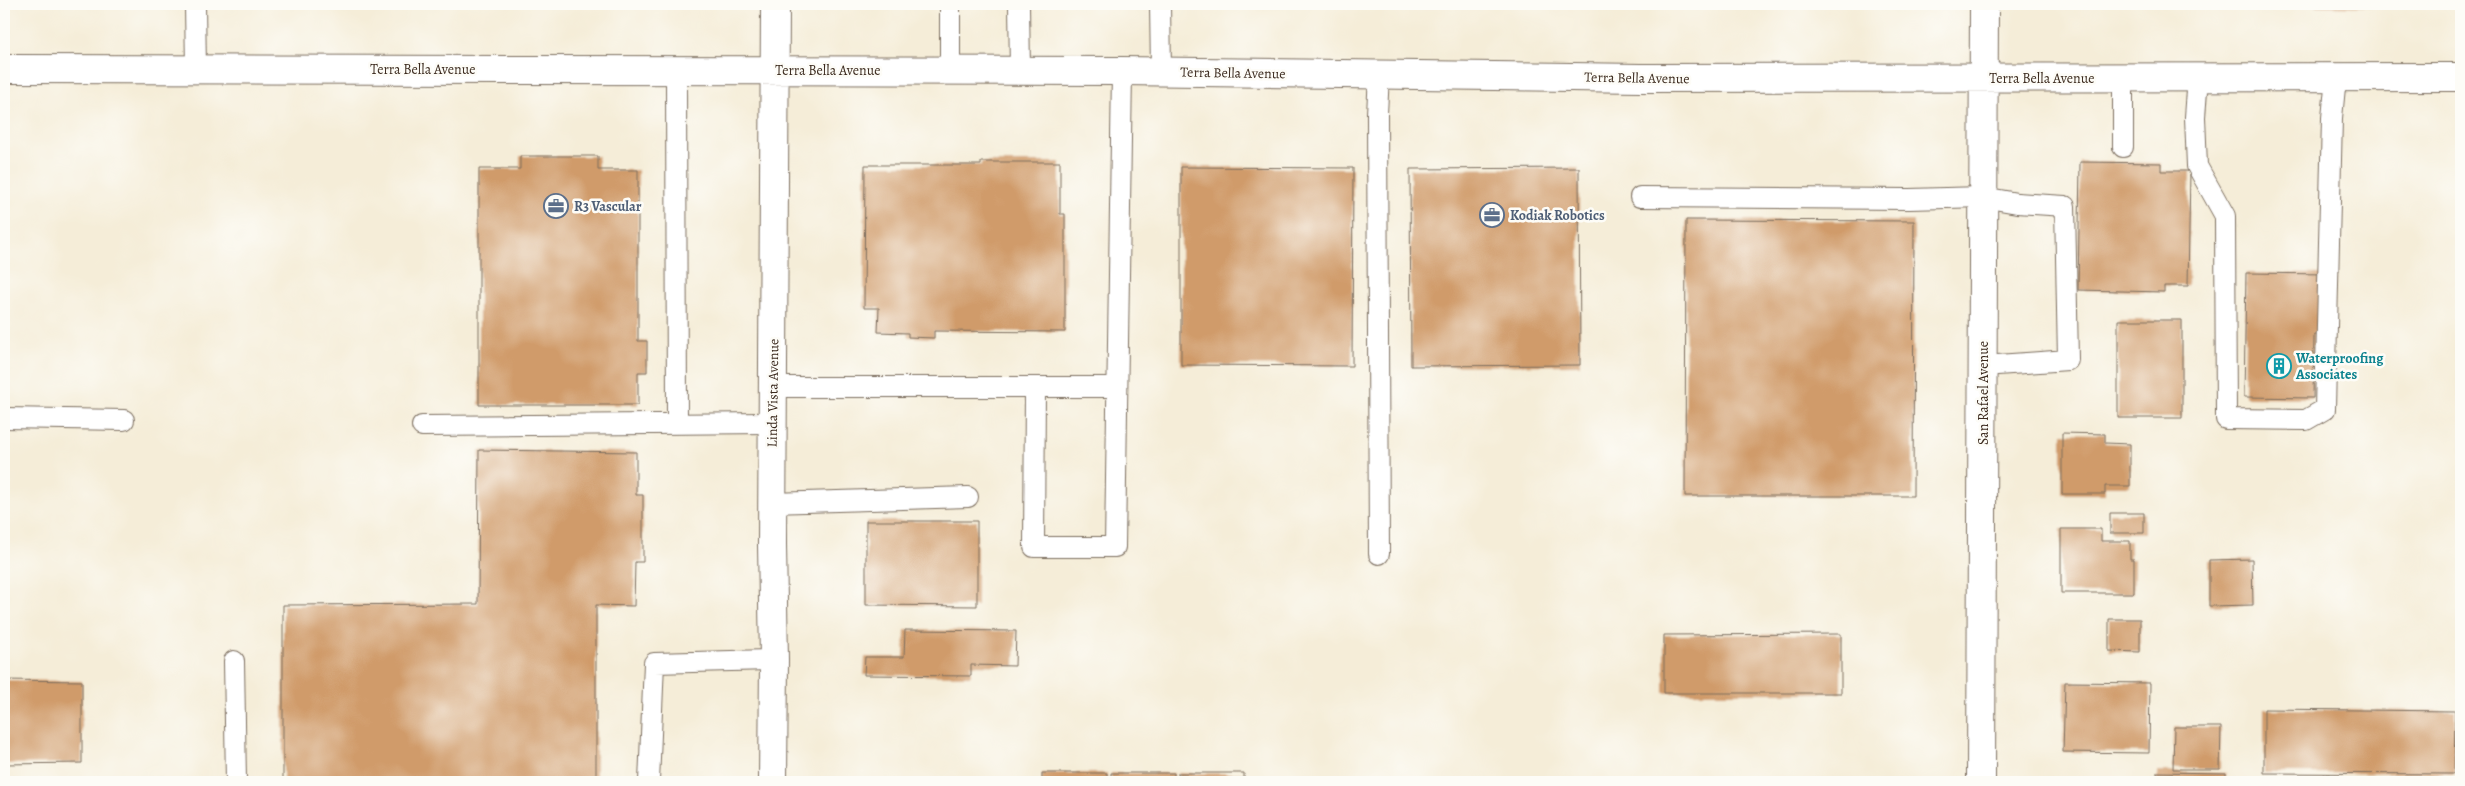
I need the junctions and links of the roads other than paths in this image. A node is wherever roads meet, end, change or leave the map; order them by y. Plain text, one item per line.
1 (195, 4) edge
2 (775, 4) edge
3 (950, 4) edge
4 (1019, 4) edge
5 (1160, 4) edge
6 (1984, 4) edge
7 (4, 69) edge
8 (196, 70) junction
9 (676, 70) junction
10 (775, 70) junction
11 (950, 70) junction
12 (1020, 71) junction
13 (1122, 71) junction
14 (1161, 71) junction
15 (1379, 75) junction
16 (2198, 77) junction
17 (2336, 77) junction
18 (2461, 77) edge
19 (1984, 78) junction
20 (2122, 78) junction
21 (2124, 147) dead end
22 (1640, 197) dead end
23 (1983, 197) junction
24 (1983, 366) junction
25 (773, 387) junction
26 (1116, 387) junction
27 (1035, 388) junction
28 (4, 418) edge
29 (124, 420) dead end
30 (773, 423) junction
31 (677, 424) junction
32 (422, 426) dead end
33 (968, 497) dead end
34 (772, 503) junction
35 (1379, 554) dead end
36 (774, 660) junction
37 (234, 661) dead end
38 (236, 782) edge
39 (649, 782) edge
40 (773, 782) edge
41 (1981, 782) edge

1 - 8 lane
2 - 10 street, Linda Vista Avenue
3 - 11 lane
4 - 12 lane
5 - 14 lane
6 - 19 street, San Rafael Avenue
7 - 8 street, Terra Bella Avenue
8 - 9 street, Terra Bella Avenue
9 - 10 street, Terra Bella Avenue
9 - 31 lane
10 - 11 street, Terra Bella Avenue
10 - 25 street, Linda Vista Avenue
11 - 12 street, Terra Bella Avenue
12 - 13 street, Terra Bella Avenue
13 - 14 street, Terra Bella Avenue
13 - 26 lane
14 - 15 street, Terra Bella Avenue
15 - 19 street, Terra Bella Avenue
15 - 35 lane
16 - 17 street, Terra Bella Avenue
16 - 17 lane
16 - 20 street, Terra Bella Avenue
17 - 18 street, Terra Bella Avenue
19 - 20 street, Terra Bella Avenue
19 - 23 street, San Rafael Avenue
20 - 21 lane
22 - 23 lane
23 - 24 street, San Rafael Avenue
23 - 24 lane
24 - 41 street, San Rafael Avenue
25 - 27 lane
25 - 30 street, Linda Vista Avenue
26 - 27 lane
26 - 27 lane
28 - 29 lane
30 - 31 lane
30 - 34 street, Linda Vista Avenue
31 - 32 lane
33 - 34 lane
34 - 36 street, Linda Vista Avenue
36 - 39 lane
36 - 40 street, Linda Vista Avenue
37 - 38 lane

